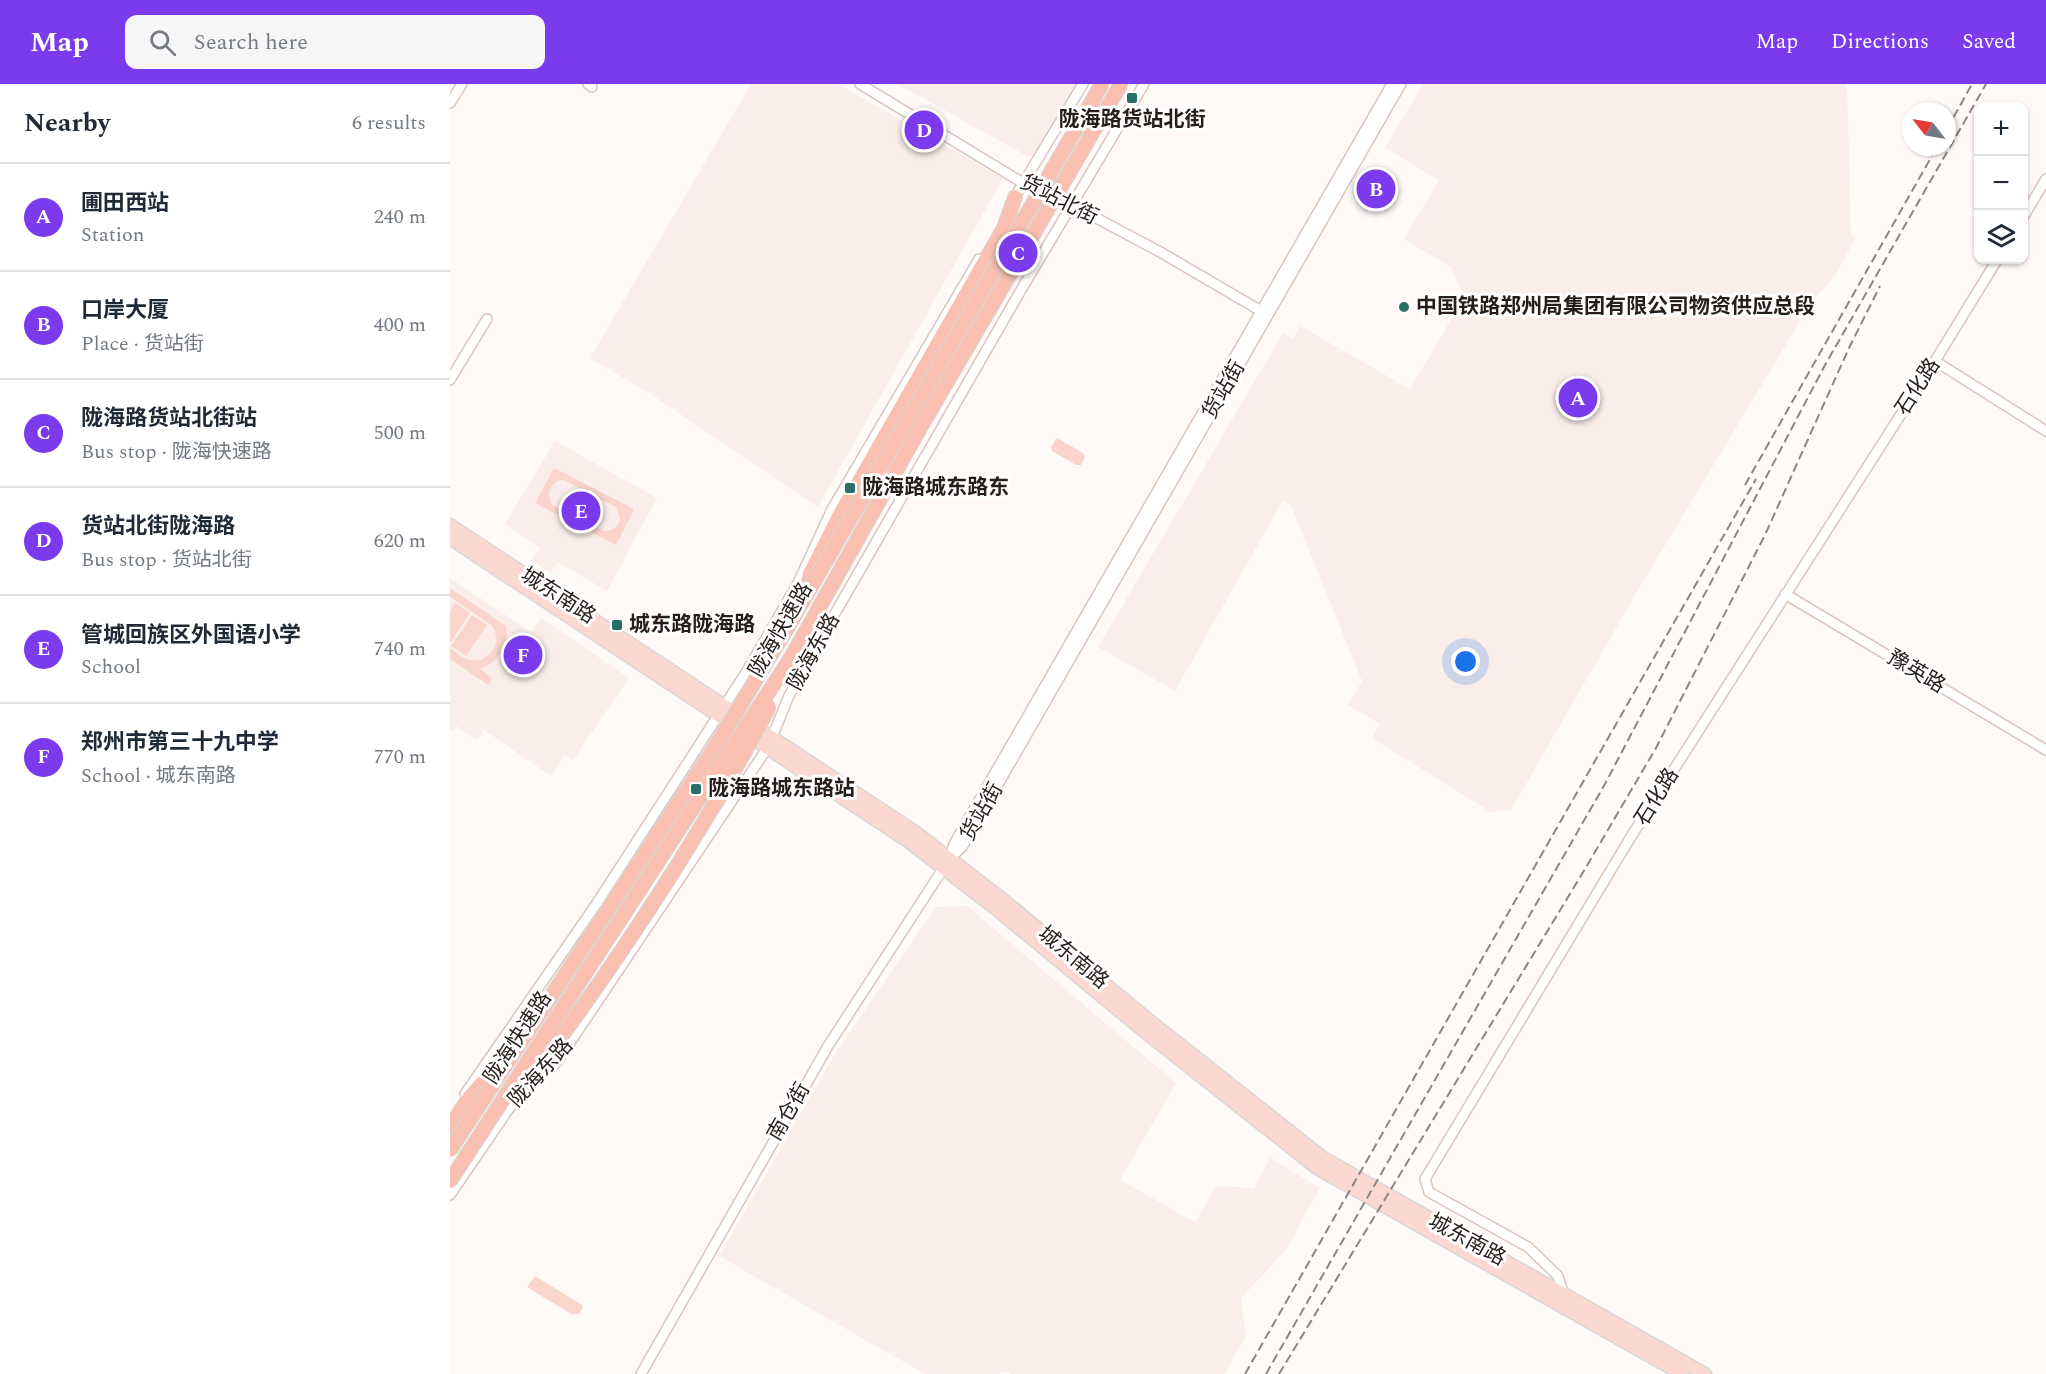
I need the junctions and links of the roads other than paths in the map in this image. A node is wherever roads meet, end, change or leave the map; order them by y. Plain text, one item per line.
1 (462, 84) edge
2 (860, 84) edge
3 (1083, 84) edge
4 (1102, 84) edge
5 (1121, 84) edge
6 (1144, 84) edge
7 (1392, 84) edge
8 (1401, 84) edge
9 (450, 103) edge
10 (2046, 179) edge
11 (1023, 183) junction
12 (1015, 197) junction
13 (1072, 205) junction
14 (2028, 210) edge
15 (1995, 264) edge
16 (1261, 311) junction
17 (487, 319) dead end
18 (1935, 361) junction
19 (450, 380) edge
20 (2046, 431) edge
21 (450, 525) edge
22 (450, 538) edge
23 (1785, 594) junction
24 (823, 600) junction
25 (803, 602) junction
26 (722, 711) junction
27 (770, 742) junction
28 (2046, 750) edge
29 (947, 862) junction
30 (531, 1028) junction
31 (519, 1094) junction
32 (450, 1115) edge
33 (450, 1127) edge
34 (450, 1150) edge
35 (450, 1181) edge
36 (450, 1196) edge
37 (1564, 1295) junction
38 (641, 1374) edge
39 (1682, 1374) edge
40 (1705, 1374) edge

1 - 9 street
2 - 11 street, 货站北街
3 - 11 street
4 - 25 highway, 陇海快速路, bridge
5 - 24 highway, 陇海快速路, bridge
6 - 13 street, 陇海东路
7 - 16 street, 货站街
8 - 29 street, 货站街
10 - 14 street
11 - 12 street
11 - 13 street, 货站北街
12 - 25 highway, bridge
12 - 26 street
13 - 16 street, 货站北街
13 - 27 street, 陇海东路
15 - 18 street, 石化路
16 - 29 street, 货站街
17 - 19 street
18 - 20 street
18 - 23 street, 石化路
21 - 26 main road, 城东南路
22 - 26 main road, 城东南路
23 - 28 street, 豫英路
23 - 37 street, 石化路
24 - 31 highway, bridge
24 - 35 highway, 陇海快速路, bridge
25 - 30 highway, 陇海快速路, bridge
26 - 27 main road, 城东南路
26 - 32 street
27 - 29 main road, 城东南路
27 - 31 street, 陇海东路
29 - 37 main road, 城东南路
29 - 38 street, 南仓街
29 - 39 main road, 城东南路
30 - 33 highway, bridge
30 - 34 highway, 陇海快速路, bridge
31 - 36 street, 陇海东路
37 - 40 main road, 城东南路

